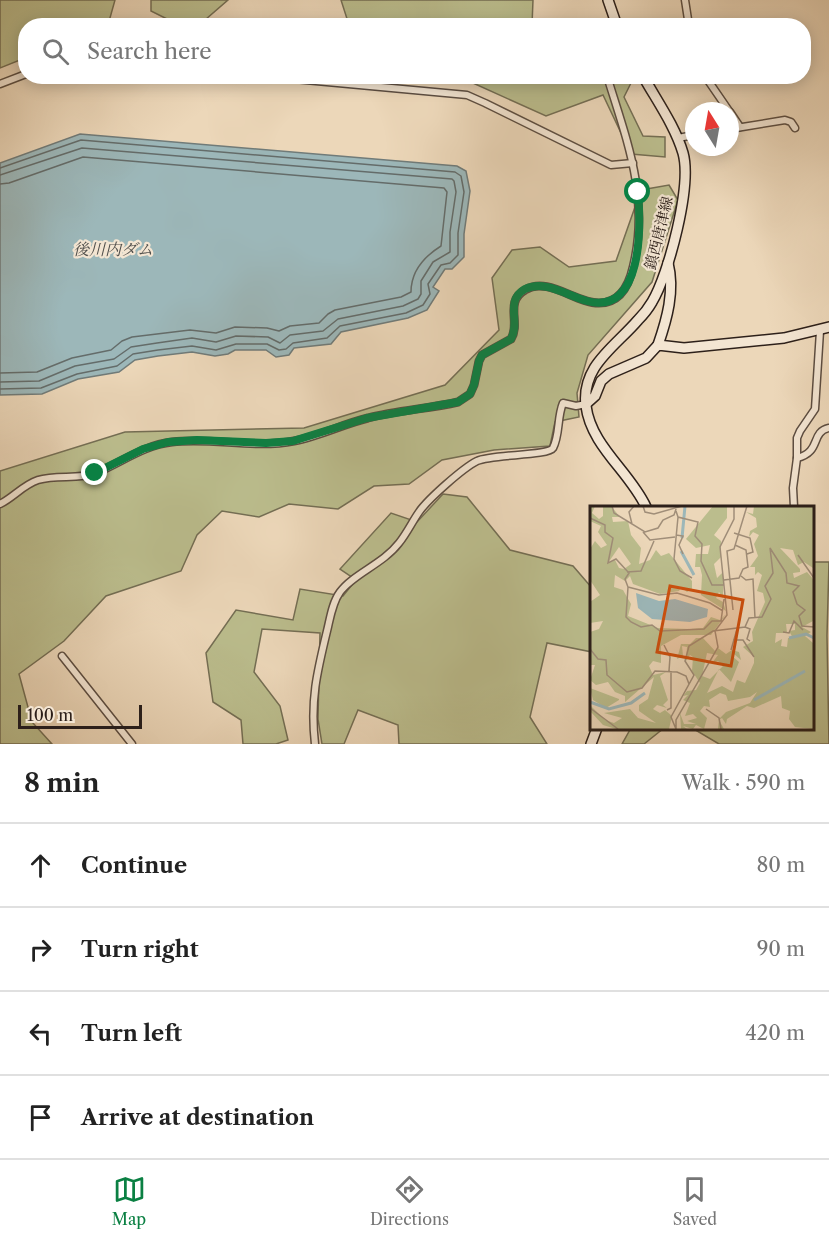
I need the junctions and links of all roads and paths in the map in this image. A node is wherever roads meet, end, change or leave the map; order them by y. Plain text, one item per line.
1 (608, 0) edge
2 (685, 0) edge
3 (614, 18) edge
4 (688, 18) edge
5 (18, 77) edge
6 (0, 84) edge
7 (348, 84) edge
8 (609, 84) edge
9 (648, 84) edge
10 (711, 84) edge
11 (724, 102) edge
12 (740, 127) edge
13 (795, 128) dead end
14 (685, 137) edge
15 (678, 138) junction
16 (633, 163) junction
17 (668, 261) junction
18 (824, 329) edge
19 (658, 345) junction
20 (586, 404) junction
21 (829, 428) edge
22 (797, 458) junction
23 (0, 504) edge
24 (645, 506) edge
25 (794, 506) edge
26 (62, 656) dead end
27 (597, 729) edge
28 (132, 744) edge
29 (315, 744) edge
30 (591, 744) edge

1 - 3 main road
2 - 4 street
5 - 6 street
7 - 16 street
8 - 16 street
9 - 15 main road, 鎮西唐津線
10 - 11 street
12 - 13 street
14 - 15 street
15 - 17 main road, 鎮西唐津線
16 - 23 street
17 - 19 main road
17 - 20 main road, 鎮西唐津線
18 - 19 main road
18 - 22 street
19 - 20 main road
20 - 24 main road, 鎮西唐津線
20 - 29 street
21 - 22 street
22 - 25 street
26 - 28 street
27 - 30 main road

